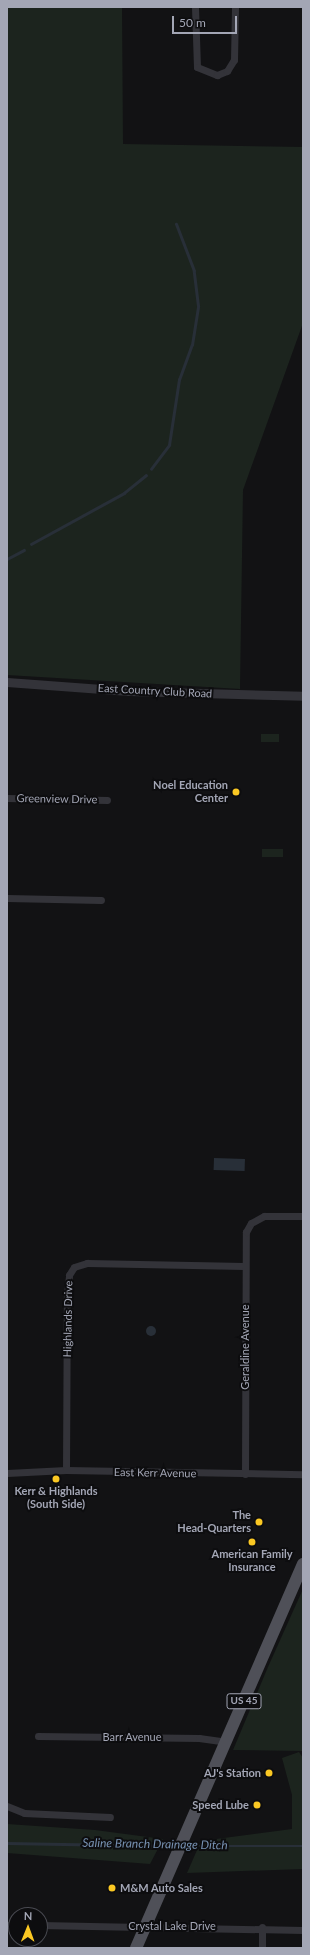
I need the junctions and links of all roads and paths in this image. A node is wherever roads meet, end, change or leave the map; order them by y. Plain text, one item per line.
1 (195, 7) edge
2 (235, 7) edge
3 (7, 682) edge
4 (303, 696) edge
5 (7, 798) edge
6 (107, 800) dead end
7 (7, 898) edge
8 (101, 900) dead end
9 (303, 1216) edge
10 (244, 1266) junction
11 (66, 1470) junction
12 (7, 1473) edge
13 (245, 1474) junction
14 (303, 1474) edge
15 (303, 1564) edge
16 (38, 1736) dead end
17 (226, 1742) junction
18 (7, 1806) edge
19 (110, 1817) dead end
20 (48, 1925) edge
21 (146, 1926) junction
22 (262, 1927) junction
23 (303, 1930) edge
24 (136, 1948) edge
25 (262, 1948) edge

1 - 2 street
3 - 4 street, East Country Club Road
5 - 6 street, Greenview Drive
7 - 8 street
9 - 10 street, Geraldine Avenue
10 - 11 street, Highlands Drive
10 - 13 street, Geraldine Avenue
11 - 12 street, East Kerr Avenue
11 - 13 street, East Kerr Avenue
13 - 14 street, East Kerr Avenue
15 - 17 main road, US 45
16 - 17 street, Barr Avenue
17 - 21 main road, US 45
18 - 19 street
20 - 21 street, Crystal Lake Drive
21 - 22 street, Crystal Lake Drive
21 - 24 main road, US 45
22 - 23 street, Crystal Lake Drive
22 - 25 street

